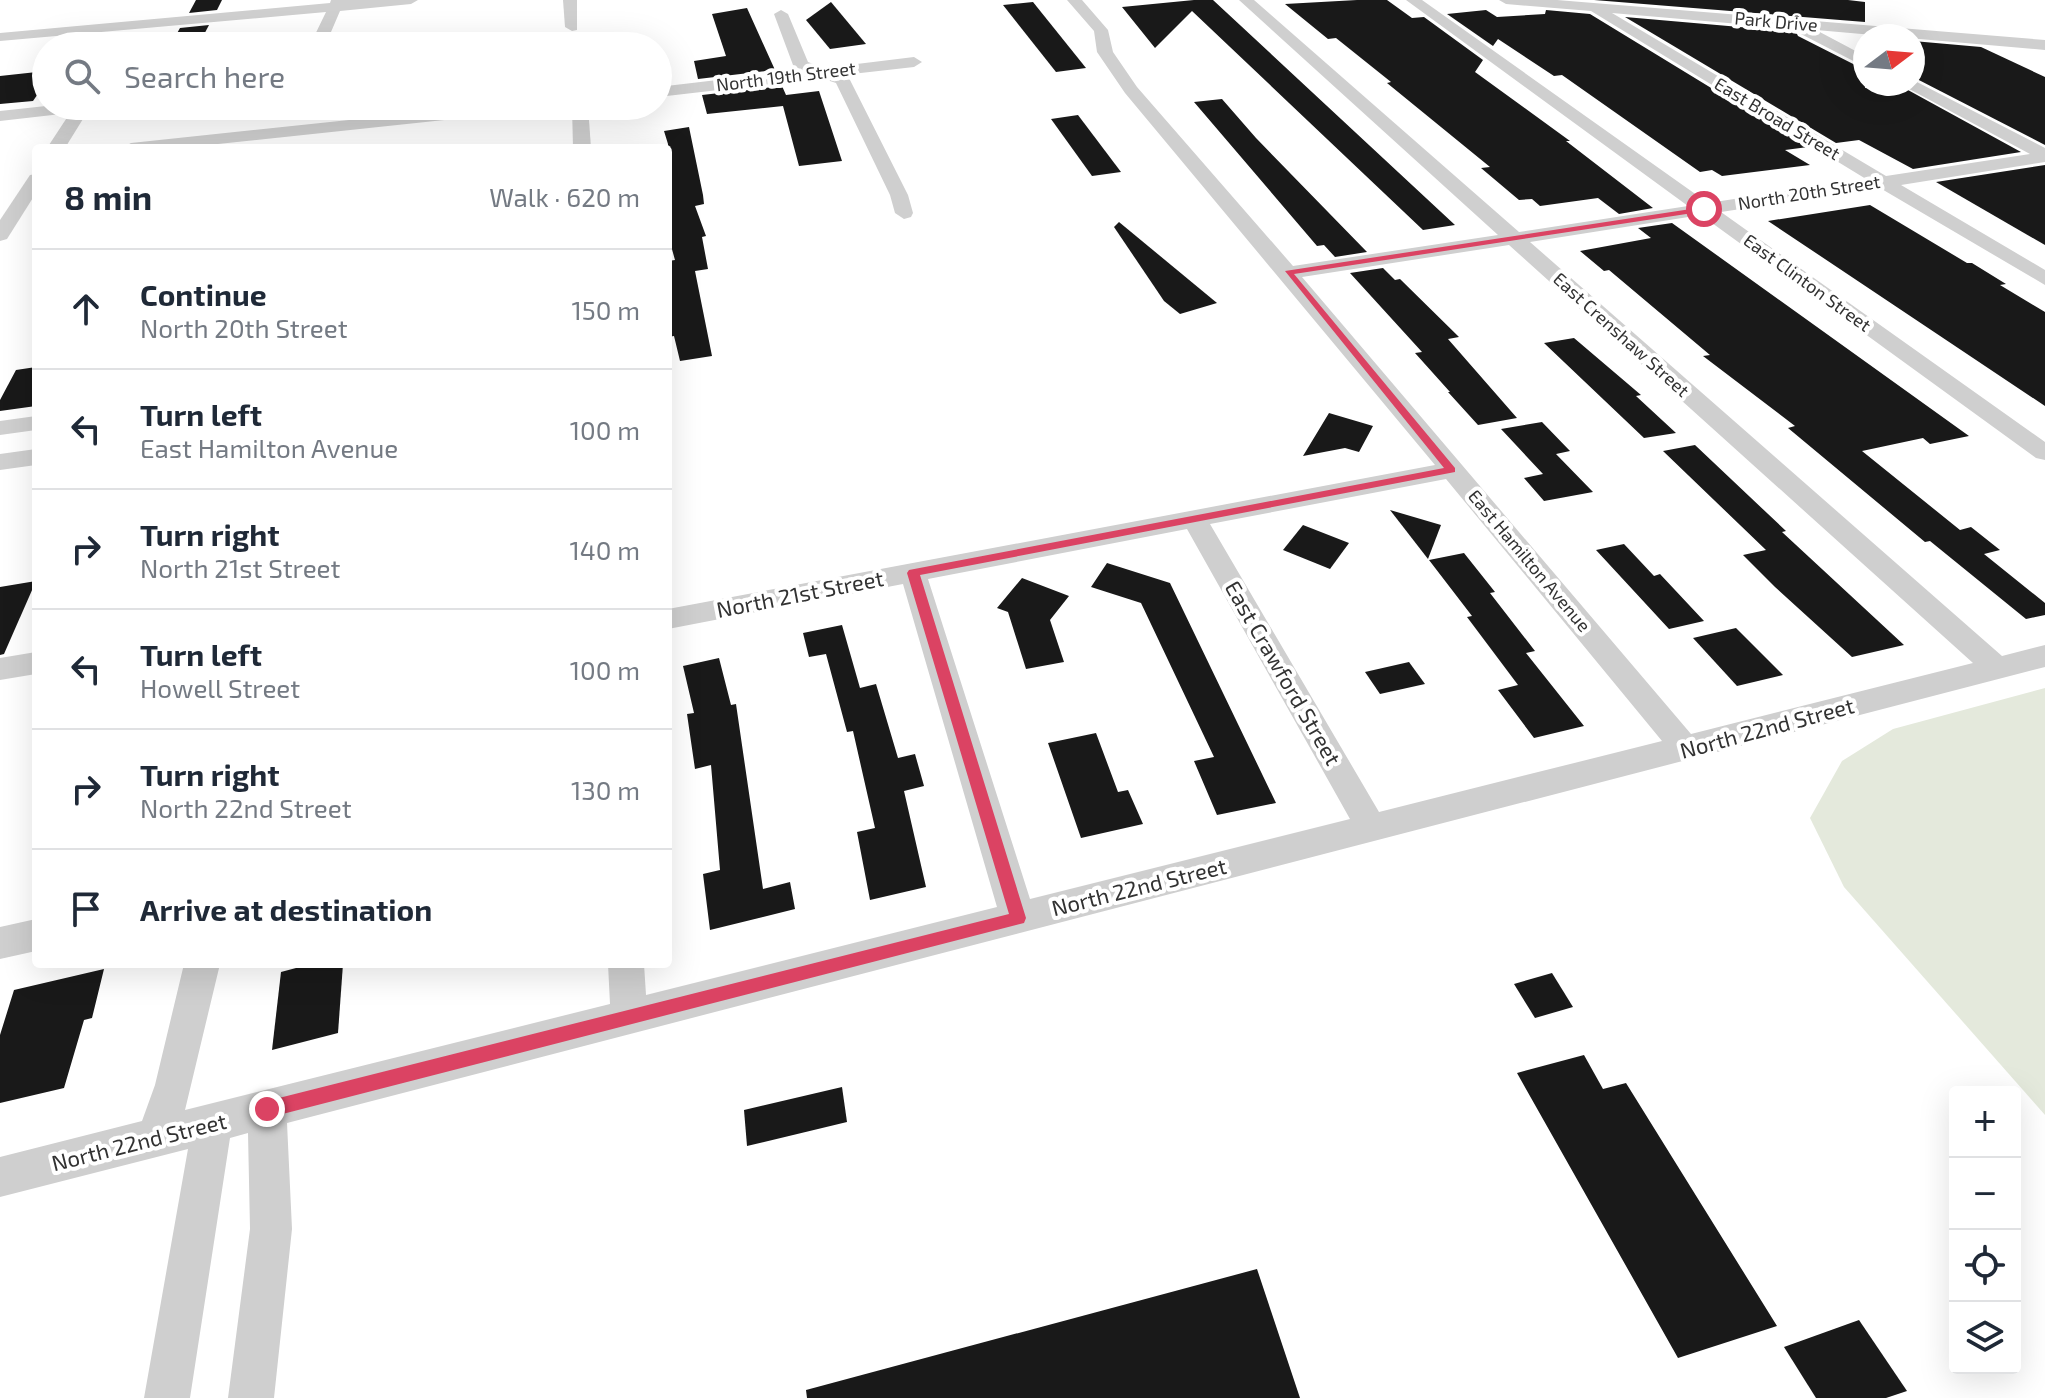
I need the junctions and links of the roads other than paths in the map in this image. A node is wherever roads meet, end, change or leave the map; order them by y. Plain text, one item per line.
1 (411, 0) edge
2 (570, 0) edge
3 (1074, 0) edge
4 (1246, 0) edge
5 (1413, 0) edge
6 (1506, 0) edge
7 (337, 4) edge
8 (1591, 7) junction
9 (781, 14) dead end
10 (142, 20) junction
11 (1791, 24) junction
12 (572, 27) dead end
13 (42, 32) edge
14 (134, 32) edge
15 (324, 32) edge
16 (32, 33) edge
17 (0, 37) edge
18 (2005, 41) junction
19 (2045, 45) edge
20 (1853, 56) edge
21 (2045, 60) edge
22 (914, 62) dead end
23 (821, 73) junction
24 (672, 90) edge
25 (1925, 93) edge
26 (32, 112) edge
27 (0, 116) edge
28 (74, 120) edge
29 (396, 120) edge
30 (581, 120) edge
31 (59, 144) edge
32 (169, 144) edge
33 (582, 144) edge
34 (2045, 156) edge
35 (1882, 182) junction
36 (32, 185) edge
37 (1704, 209) junction
38 (904, 213) dead end
39 (0, 235) edge
40 (1513, 239) junction
41 (1288, 273) junction
42 (2045, 279) edge
43 (32, 424) edge
44 (0, 428) edge
45 (2045, 453) edge
46 (32, 458) edge
47 (0, 462) edge
48 (1451, 470) junction
49 (1194, 519) junction
50 (913, 573) junction
51 (672, 618) edge
52 (2045, 656) edge
53 (32, 664) edge
54 (1997, 668) junction
55 (0, 669) edge
56 (1686, 749) junction
57 (1371, 827) junction
58 (1018, 918) junction
59 (32, 936) edge
60 (0, 943) edge
61 (201, 968) edge
62 (626, 968) edge
63 (629, 1017) junction
64 (267, 1109) junction
65 (212, 1123) junction
66 (156, 1137) junction
67 (0, 1177) edge
68 (167, 1398) edge
69 (251, 1398) edge

1 - 7 street
2 - 12 street
3 - 41 street, East Hamilton Avenue
4 - 40 street, East Crenshaw Street
5 - 37 street, East Clinton Street
6 - 8 street, Park Drive
7 - 10 street
7 - 15 street
8 - 11 street, Park Drive
8 - 35 street, East Broad Street
9 - 23 street
10 - 13 street
10 - 14 street
11 - 18 street, Park Drive
11 - 20 street
16 - 17 street
18 - 19 street, Park Drive
18 - 21 street
22 - 23 street, North 19th Street
23 - 24 street, North 19th Street
23 - 38 street
25 - 34 street
26 - 27 street
28 - 31 street
29 - 32 street
30 - 33 street
34 - 35 street, North 20th Street
35 - 37 street, North 20th Street
35 - 42 street, East Broad Street
36 - 39 street
37 - 40 street, North 20th Street
37 - 45 street, East Clinton Street
40 - 41 street, North 20th Street
40 - 54 street, East Crenshaw Street
41 - 48 street, East Hamilton Avenue
43 - 44 street
46 - 47 street
48 - 49 street, North 21st Street
48 - 56 street, East Hamilton Avenue
49 - 50 street, North 21st Street
49 - 57 street, East Crawford Street
50 - 51 street, North 21st Street
50 - 58 street
52 - 54 street, North 22nd Street
53 - 55 street
54 - 56 street, North 22nd Street
56 - 57 street, North 22nd Street
57 - 58 street, North 22nd Street
58 - 63 street, North 22nd Street
59 - 60 street
61 - 66 street
62 - 63 street
63 - 64 street, North 22nd Street
64 - 65 street, North 22nd Street
64 - 69 street
65 - 66 street, North 22nd Street
65 - 68 street
66 - 67 street, North 22nd Street

